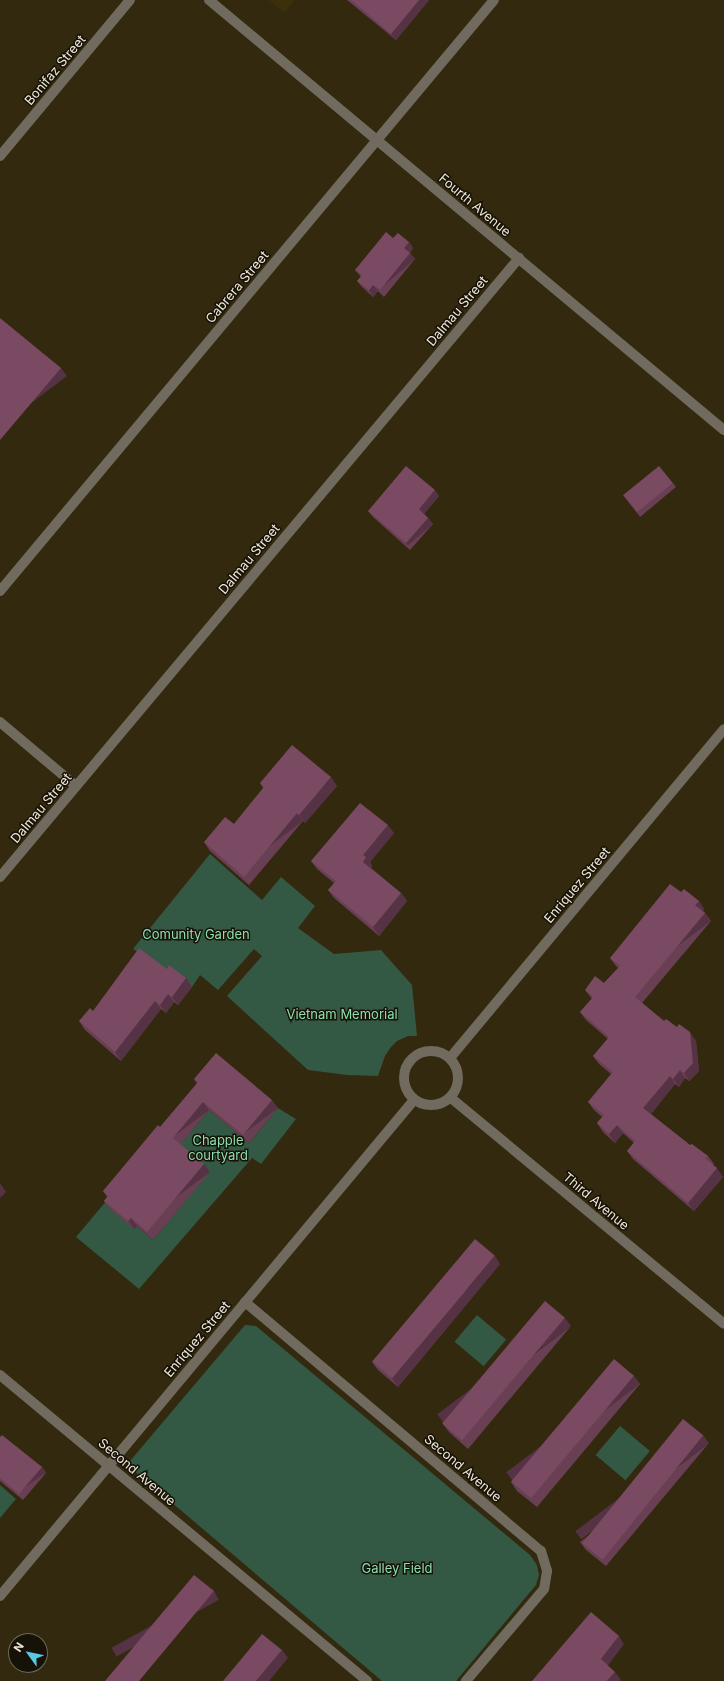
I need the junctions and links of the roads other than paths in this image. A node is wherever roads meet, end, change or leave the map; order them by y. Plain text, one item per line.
1 (130, 0) edge
2 (209, 0) edge
3 (494, 0) edge
4 (377, 140) junction
5 (0, 156) edge
6 (518, 258) junction
7 (724, 430) edge
8 (0, 590) edge
9 (0, 722) edge
10 (724, 729) edge
11 (76, 786) junction
12 (0, 877) edge
13 (450, 1058) junction
14 (451, 1098) junction
15 (414, 1100) junction
16 (245, 1302) junction
17 (724, 1324) edge
18 (0, 1375) edge
19 (109, 1466) junction
20 (0, 1596) edge
21 (367, 1681) edge
22 (466, 1681) edge

1 - 5 street, Bonifaz Street
2 - 4 street, Fourth Avenue
3 - 4 street, Cabrera Street
4 - 6 street, Fourth Avenue
4 - 8 street, Cabrera Street
6 - 7 street, Fourth Avenue
6 - 11 street, Dalmau Street
9 - 11 street
10 - 13 street, Enriquez Street
11 - 12 street, Dalmau Street
13 - 14 street
13 - 15 street
14 - 15 street
14 - 17 street, Third Avenue
15 - 16 street, Enriquez Street
16 - 19 street, Enriquez Street
16 - 22 street, Second Avenue
18 - 19 street, Second Avenue
19 - 20 street, Enriquez Street
19 - 21 street, Second Avenue

